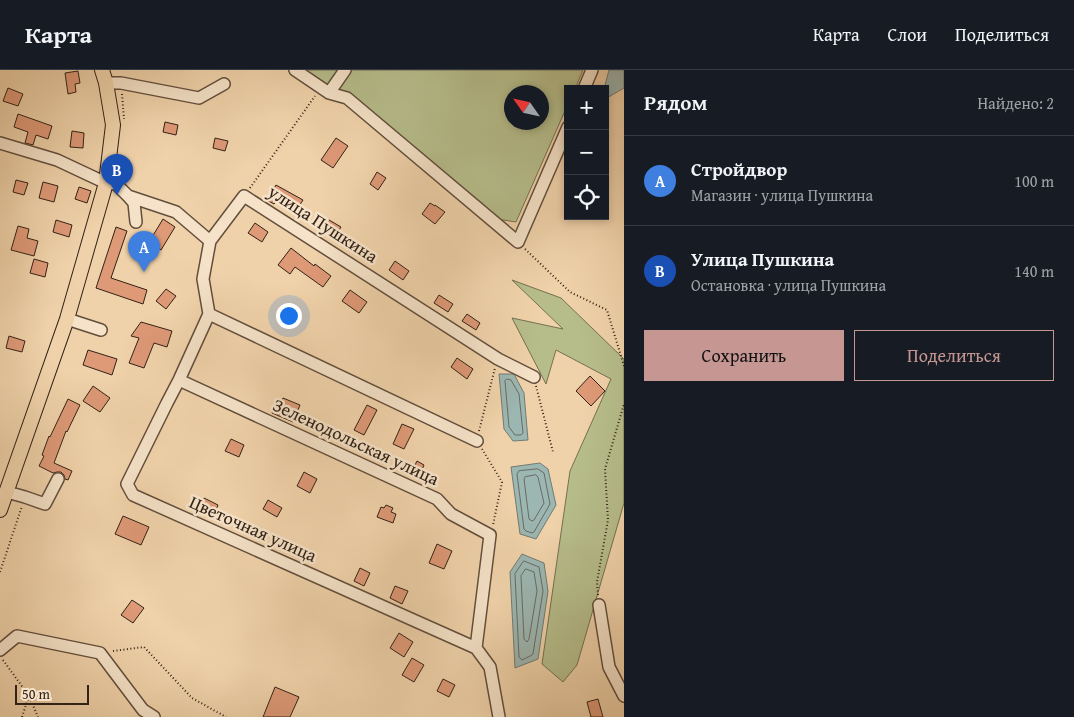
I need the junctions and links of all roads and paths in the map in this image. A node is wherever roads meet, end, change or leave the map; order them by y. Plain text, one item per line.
1 (295, 70) edge
2 (345, 70) edge
3 (592, 70) edge
4 (104, 77) edge
5 (224, 84) dead end
6 (586, 85) edge
7 (325, 90) junction
8 (567, 130) edge
9 (0, 143) edge
10 (106, 183) junction
11 (128, 196) junction
12 (244, 196) junction
13 (136, 222) dead end
14 (210, 241) junction
15 (518, 242) junction
16 (209, 314) junction
17 (67, 319) junction
18 (101, 330) dead end
19 (498, 359) junction
20 (624, 366) edge
21 (534, 376) joint
22 (179, 380) junction
23 (624, 404) edge
24 (476, 441) junction
25 (553, 452) dead end
26 (58, 479) dead end
27 (6, 492) junction
28 (25, 496) junction
29 (0, 510) edge
30 (490, 535) junction
31 (0, 572) edge
32 (599, 605) joint
33 (476, 648) junction
34 (0, 650) edge
35 (100, 653) junction
36 (0, 656) edge
37 (29, 696) junction
38 (624, 696) edge
39 (22, 717) edge
40 (38, 717) edge
41 (154, 717) edge
42 (226, 717) edge
43 (499, 717) edge

1 - 7 street
2 - 7 street
3 - 6 street
4 - 5 street
4 - 10 main road
7 - 12 path
7 - 15 street
8 - 15 street
9 - 10 street
10 - 11 street
10 - 17 main road
11 - 13 street
11 - 14 street
12 - 14 street, улица Пушкина
12 - 19 street, улица Пушкина
14 - 16 street
15 - 20 path
16 - 22 street
16 - 24 street
17 - 18 street
17 - 27 main road
19 - 21 street, улица Пушкина
19 - 24 path
21 - 25 path
22 - 30 street, Зеленодольская улица
22 - 33 street, Цветочная улица
23 - 32 path
24 - 30 path
26 - 28 street
27 - 28 street
27 - 29 main road
28 - 31 path
30 - 33 street
32 - 38 street
33 - 43 street
34 - 35 street
35 - 41 street
35 - 42 path
36 - 37 path
37 - 39 path
37 - 40 path

